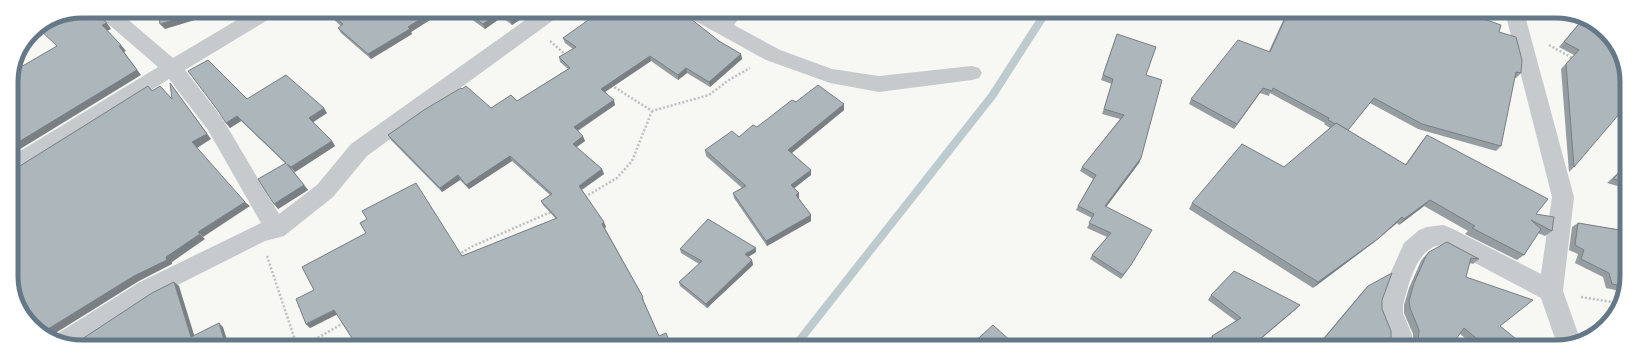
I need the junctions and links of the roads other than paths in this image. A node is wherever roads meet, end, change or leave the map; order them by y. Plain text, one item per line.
1 (114, 18) edge
2 (255, 18) edge
3 (542, 18) edge
4 (728, 19) edge
5 (1516, 20) edge
6 (172, 68) junction
7 (972, 73) dead end
8 (18, 163) edge
9 (268, 231) junction
10 (1551, 291) junction
11 (1567, 338) edge
12 (70, 339) edge
13 (1399, 340) edge

1 - 6 street
2 - 6 street
3 - 9 street
4 - 7 street
5 - 10 street
6 - 8 street
6 - 9 street
9 - 12 street
10 - 11 street
10 - 13 street

